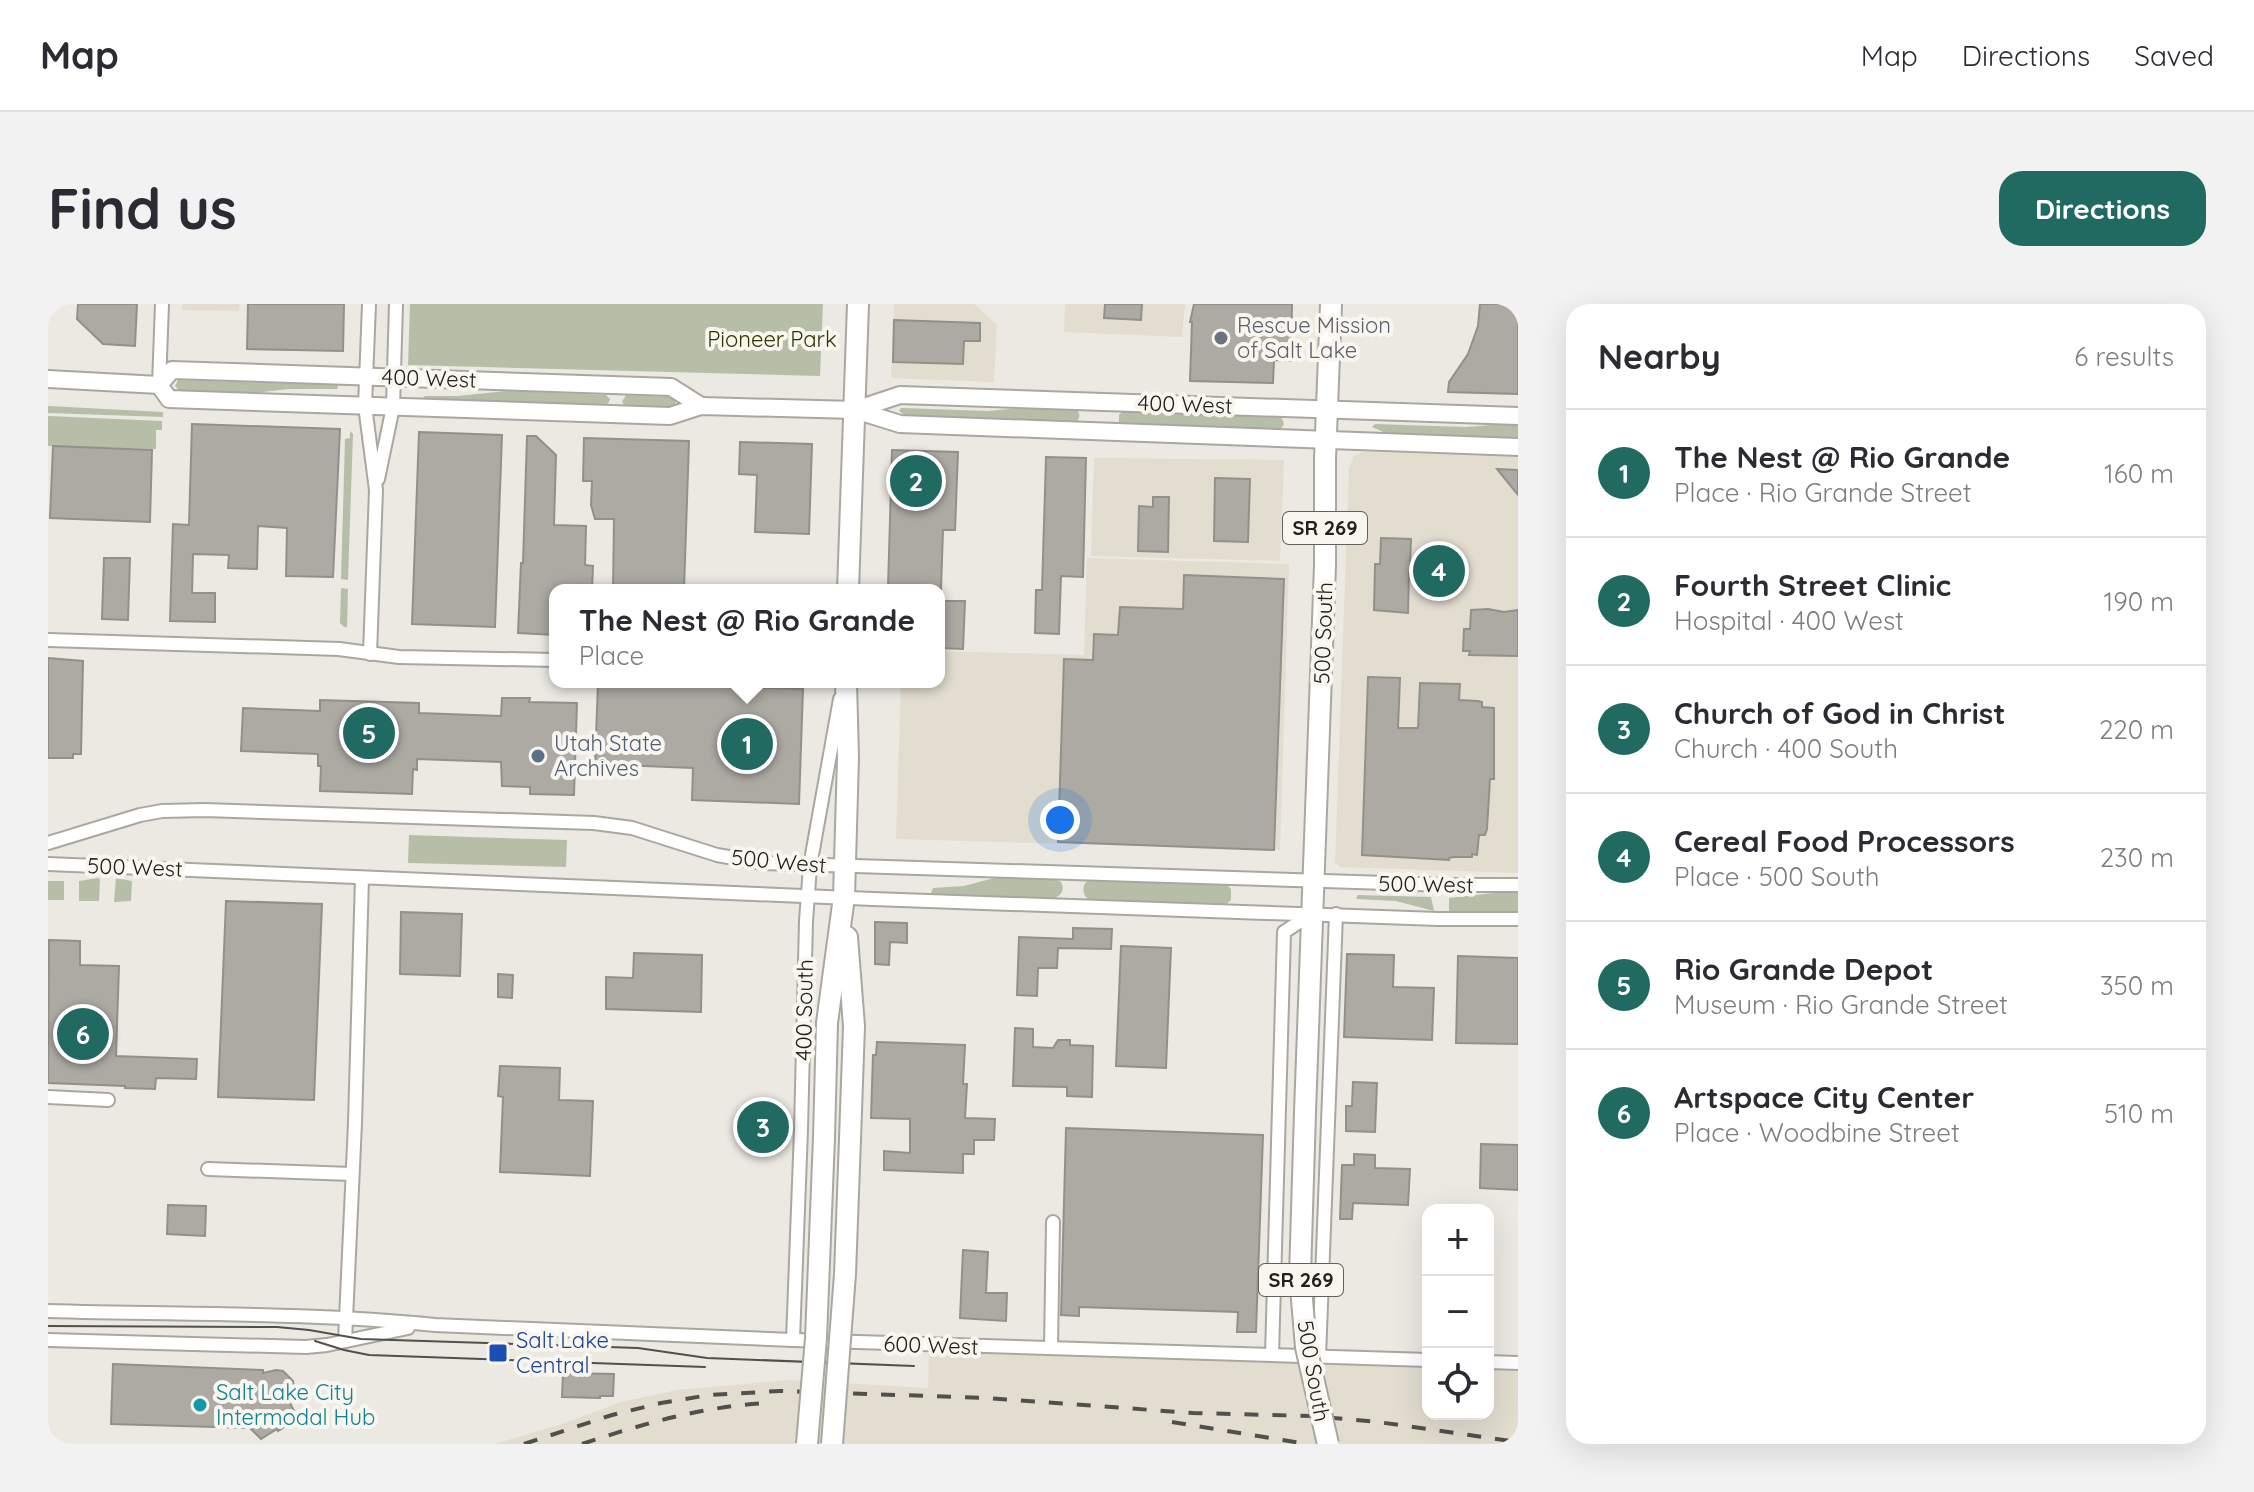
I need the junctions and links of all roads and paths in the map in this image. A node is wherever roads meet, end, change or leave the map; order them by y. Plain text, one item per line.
1 (162, 304) edge
2 (369, 304) edge
3 (396, 304) edge
4 (858, 304) edge
5 (1331, 304) edge
6 (365, 376) junction
7 (394, 377) junction
8 (48, 379) edge
9 (159, 385) junction
10 (365, 406) junction
11 (701, 406) junction
12 (393, 407) junction
13 (1327, 409) junction
14 (855, 410) junction
15 (1518, 416) edge
16 (1326, 439) junction
17 (1518, 447) edge
18 (376, 490) junction
19 (848, 584) edge
20 (48, 640) edge
21 (370, 654) junction
22 (549, 660) edge
23 (843, 688) edge
24 (844, 688) edge
25 (48, 843) edge
26 (48, 864) edge
27 (810, 866) junction
28 (845, 866) junction
29 (362, 878) junction
30 (1315, 880) junction
31 (1518, 885) edge
32 (808, 896) junction
33 (844, 897) junction
34 (1313, 913) junction
35 (1336, 914) junction
36 (1518, 919) edge
37 (48, 1097) edge
38 (108, 1100) dead end
39 (208, 1169) dead end
40 (352, 1174) junction
41 (1053, 1222) dead end
42 (48, 1311) edge
43 (347, 1319) junction
44 (435, 1325) junction
45 (48, 1340) edge
46 (793, 1340) junction
47 (345, 1341) junction
48 (1051, 1348) junction
49 (1272, 1355) junction
50 (1319, 1357) junction
51 (1422, 1360) edge
52 (1494, 1362) edge
53 (1518, 1363) edge
54 (807, 1444) edge
55 (832, 1444) edge
56 (1328, 1444) edge

1 - 9 street
2 - 6 street
3 - 7 street
4 - 14 main road
5 - 13 main road, 500 South / SR 269
6 - 7 street, 400 West
6 - 9 street, 400 West
6 - 10 street
7 - 11 street, 400 West
7 - 12 street
8 - 9 street, 400 West
9 - 10 street, 400 West
10 - 12 street, 400 West
10 - 18 street
11 - 12 street, 400 West
11 - 14 street, 400 West
12 - 18 street
13 - 14 street, 400 West
13 - 15 street, 400 West
13 - 16 main road, 500 South / SR 269
14 - 16 street, 400 West
14 - 19 main road
16 - 17 street, 400 West
16 - 30 main road, 500 South / SR 269
18 - 21 street
20 - 21 street
21 - 22 street
23 - 27 street, 400 South
24 - 28 main road, 400 South
25 - 27 street, 500 West
26 - 29 street, 500 West
27 - 28 street, 500 West
27 - 32 street, 400 South
28 - 30 street, 500 West
28 - 33 main road, 400 South
29 - 32 street, 500 West
29 - 40 street
30 - 31 street, 500 West
30 - 34 main road, 500 South / SR 269
32 - 33 street, 500 West
32 - 46 street, 400 South
33 - 34 street, 500 West
33 - 54 main road, 400 South, bridge
33 - 55 main road, 400 South, bridge
34 - 35 street, 500 West
34 - 49 street, 500 South
34 - 56 main road, 500 South / SR 269, bridge
35 - 36 street, 500 West
35 - 50 street, 500 South
37 - 38 street
39 - 40 street
40 - 43 street
41 - 48 street
42 - 43 street, 600 West
43 - 44 street, 600 West
43 - 47 street
44 - 46 street, 600 West
44 - 47 street, 600 West
45 - 47 street, 600 West
46 - 48 street, 600 West
48 - 49 street, 600 West
49 - 50 street, 600 West
50 - 51 street, 600 West
52 - 53 street

